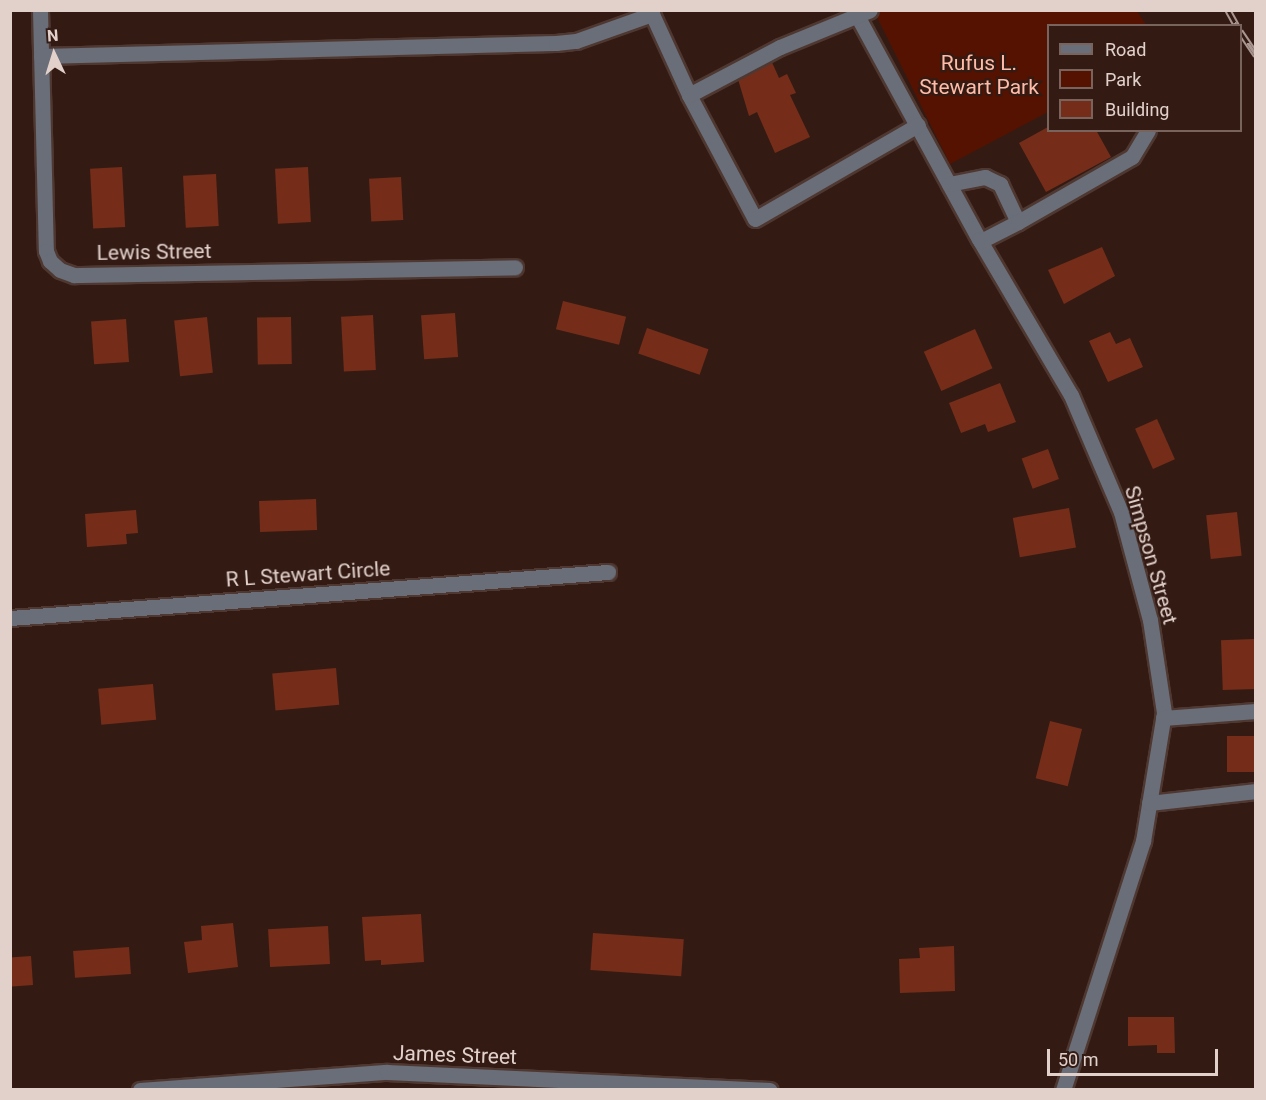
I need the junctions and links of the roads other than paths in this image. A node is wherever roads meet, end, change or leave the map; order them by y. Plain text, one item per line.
1 (40, 10) edge
2 (656, 12) edge
3 (861, 13) edge
4 (41, 56) junction
5 (689, 95) junction
6 (918, 125) junction
7 (1147, 132) edge
8 (950, 184) junction
9 (1018, 222) junction
10 (981, 241) junction
11 (515, 267) dead end
12 (608, 572) dead end
13 (10, 618) edge
14 (1256, 711) edge
15 (1163, 718) junction
16 (1256, 791) edge
17 (1149, 803) junction
18 (140, 1089) edge
19 (770, 1089) edge
20 (1063, 1089) edge

1 - 4 street, Lewis Street
2 - 4 street
2 - 5 street
3 - 5 street
3 - 6 street, Simpson Street
4 - 11 street, Lewis Street
5 - 6 street
6 - 8 street, Simpson Street
7 - 9 street
8 - 9 street
8 - 10 street, Simpson Street
9 - 10 street
10 - 15 street, Simpson Street
12 - 13 street, R L Stewart Circle
14 - 15 street
15 - 17 street, Simpson Street
16 - 17 street
17 - 20 street, Simpson Street
18 - 19 street, James Street

